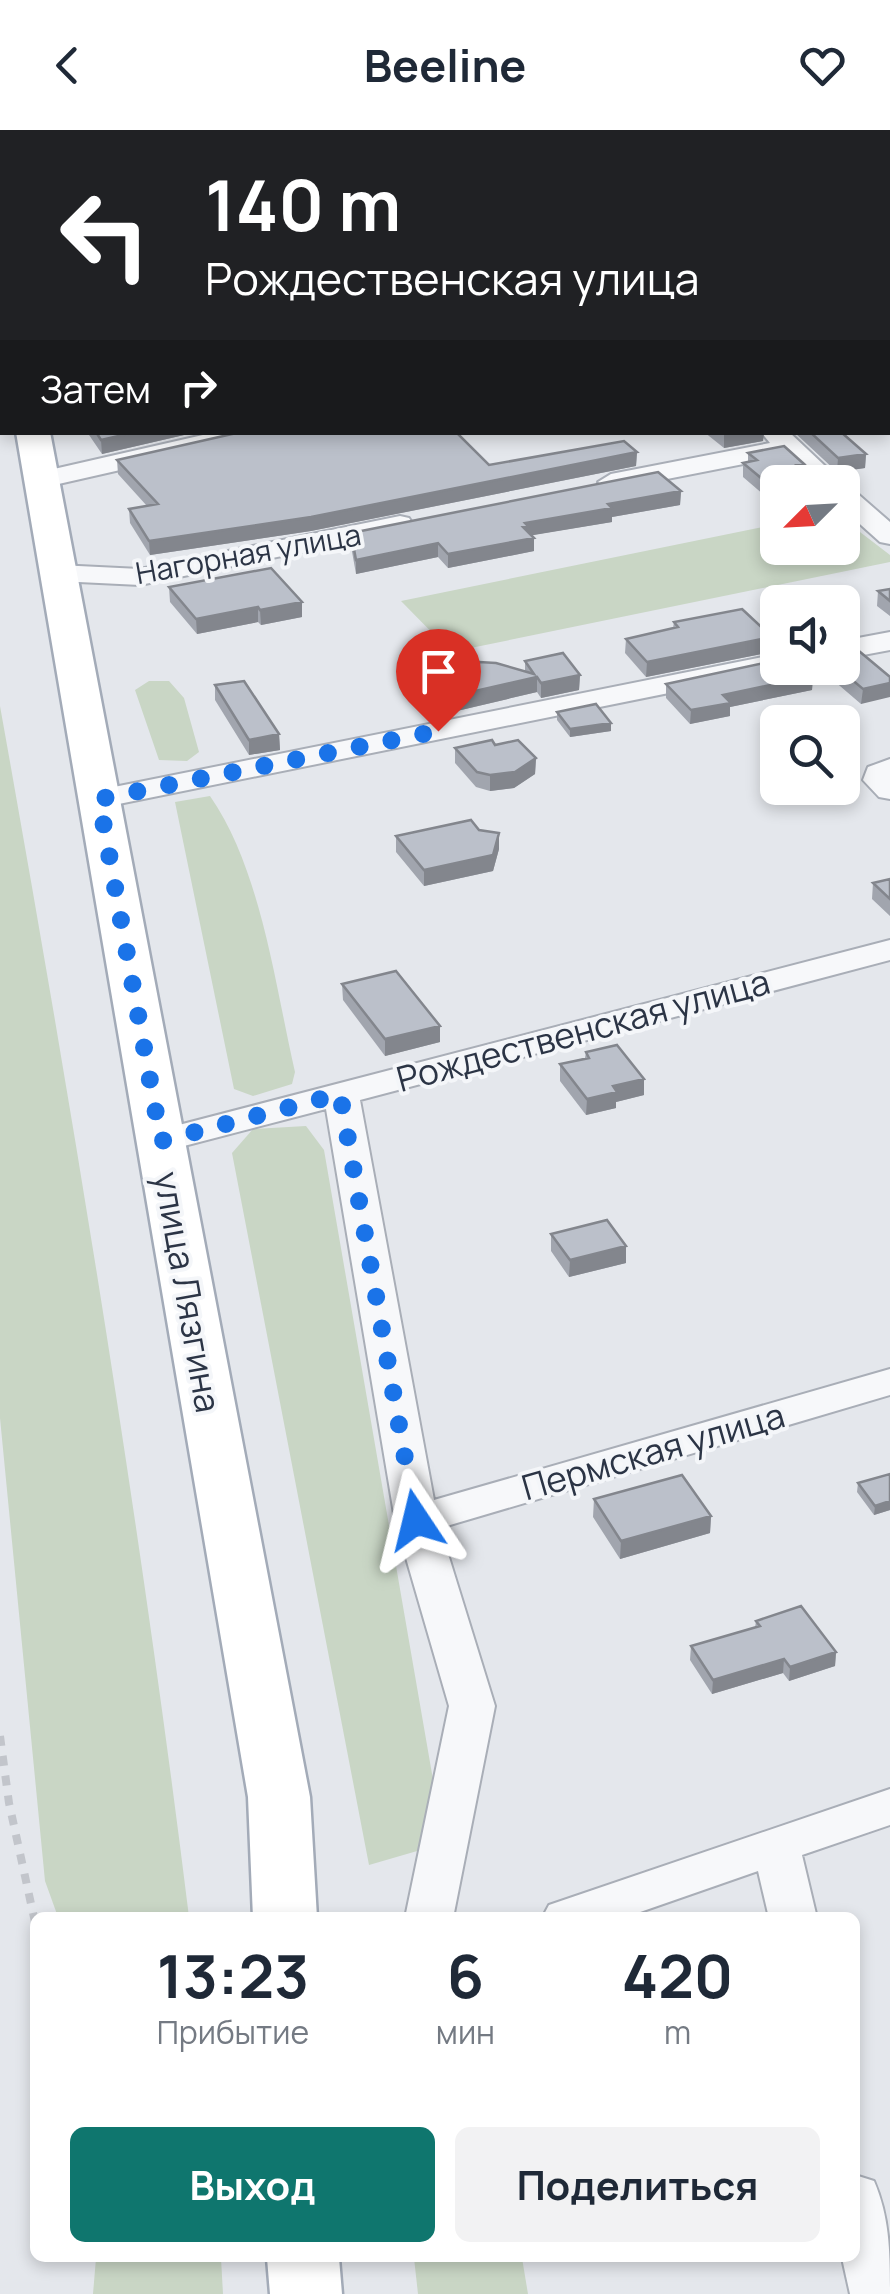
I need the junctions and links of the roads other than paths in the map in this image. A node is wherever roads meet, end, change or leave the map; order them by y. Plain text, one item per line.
1 (34, 435) edge
2 (239, 435) edge
3 (781, 440) edge
4 (810, 465) edge
5 (41, 480) junction
6 (579, 489) edge
7 (860, 510) edge
8 (426, 519) edge
9 (890, 536) edge
10 (58, 573) junction
11 (760, 668) edge
12 (890, 768) edge
13 (890, 790) edge
14 (99, 799) junction
15 (890, 950) edge
16 (340, 1094) junction
17 (161, 1141) junction
18 (890, 1382) edge
19 (416, 1520) junction
20 (890, 1807) edge
21 (777, 1848) junction
22 (285, 1912) edge
23 (430, 1912) edge
24 (584, 1912) edge
25 (792, 1912) edge
26 (860, 2219) edge
27 (304, 2262) edge
28 (306, 2294) edge
29 (877, 2294) edge

1 - 5 main road, улица Лязгина
2 - 5 street
3 - 4 street
3 - 6 street
5 - 10 main road, улица Лязгина
7 - 9 street
8 - 10 street, Нагорная улица
10 - 14 main road, улица Лязгина
11 - 14 street
12 - 13 street
14 - 17 main road, улица Лязгина
15 - 16 street, Рождественская улица
16 - 17 street, Рождественская улица
16 - 19 street
17 - 22 main road, улица Лязгина
18 - 19 street, Пермская улица
19 - 23 street
20 - 21 street
21 - 24 street
21 - 25 street
26 - 29 street
27 - 28 main road

